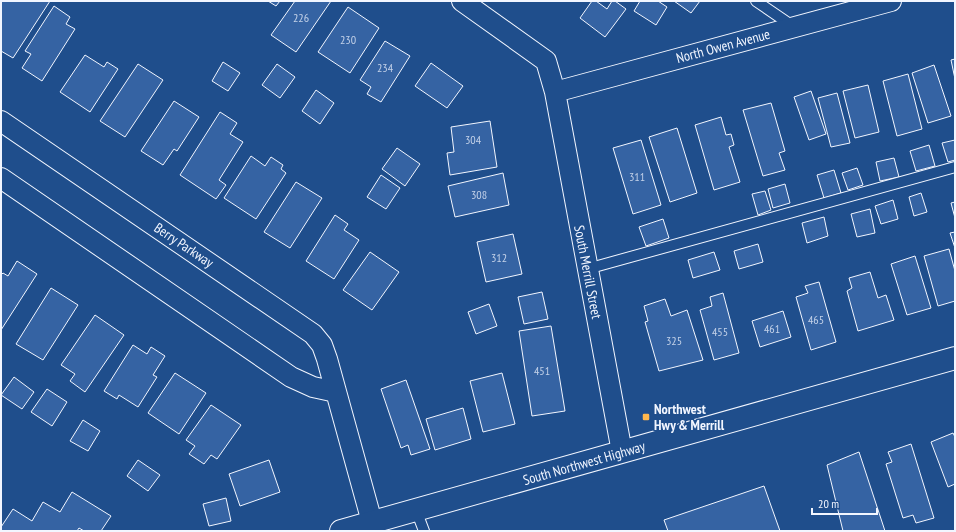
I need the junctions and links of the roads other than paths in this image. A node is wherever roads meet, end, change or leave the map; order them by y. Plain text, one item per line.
1 (462, 1) edge
2 (756, 1) edge
3 (891, 1) edge
4 (794, 27) junction
5 (555, 92) junction
6 (1, 121) edge
7 (955, 167) edge
8 (1, 178) edge
9 (587, 270) junction
10 (955, 358) edge
11 (336, 392) junction
12 (622, 452) junction
13 (416, 510) junction
14 (372, 522) junction
15 (341, 531) edge
16 (424, 531) edge

1 - 5 street, South Merrill Street
2 - 4 lane
3 - 4 street, North Owen Avenue
4 - 5 street, North Owen Avenue
5 - 9 street, South Merrill Street
6 - 11 street, Berry Parkway
7 - 9 lane
8 - 11 street
9 - 12 street, South Merrill Street
10 - 12 main road, South Northwest Highway
11 - 14 street, Berry Parkway
12 - 13 main road, South Northwest Highway
13 - 14 main road, South Northwest Highway
13 - 16 lane
14 - 15 main road, South Northwest Highway

